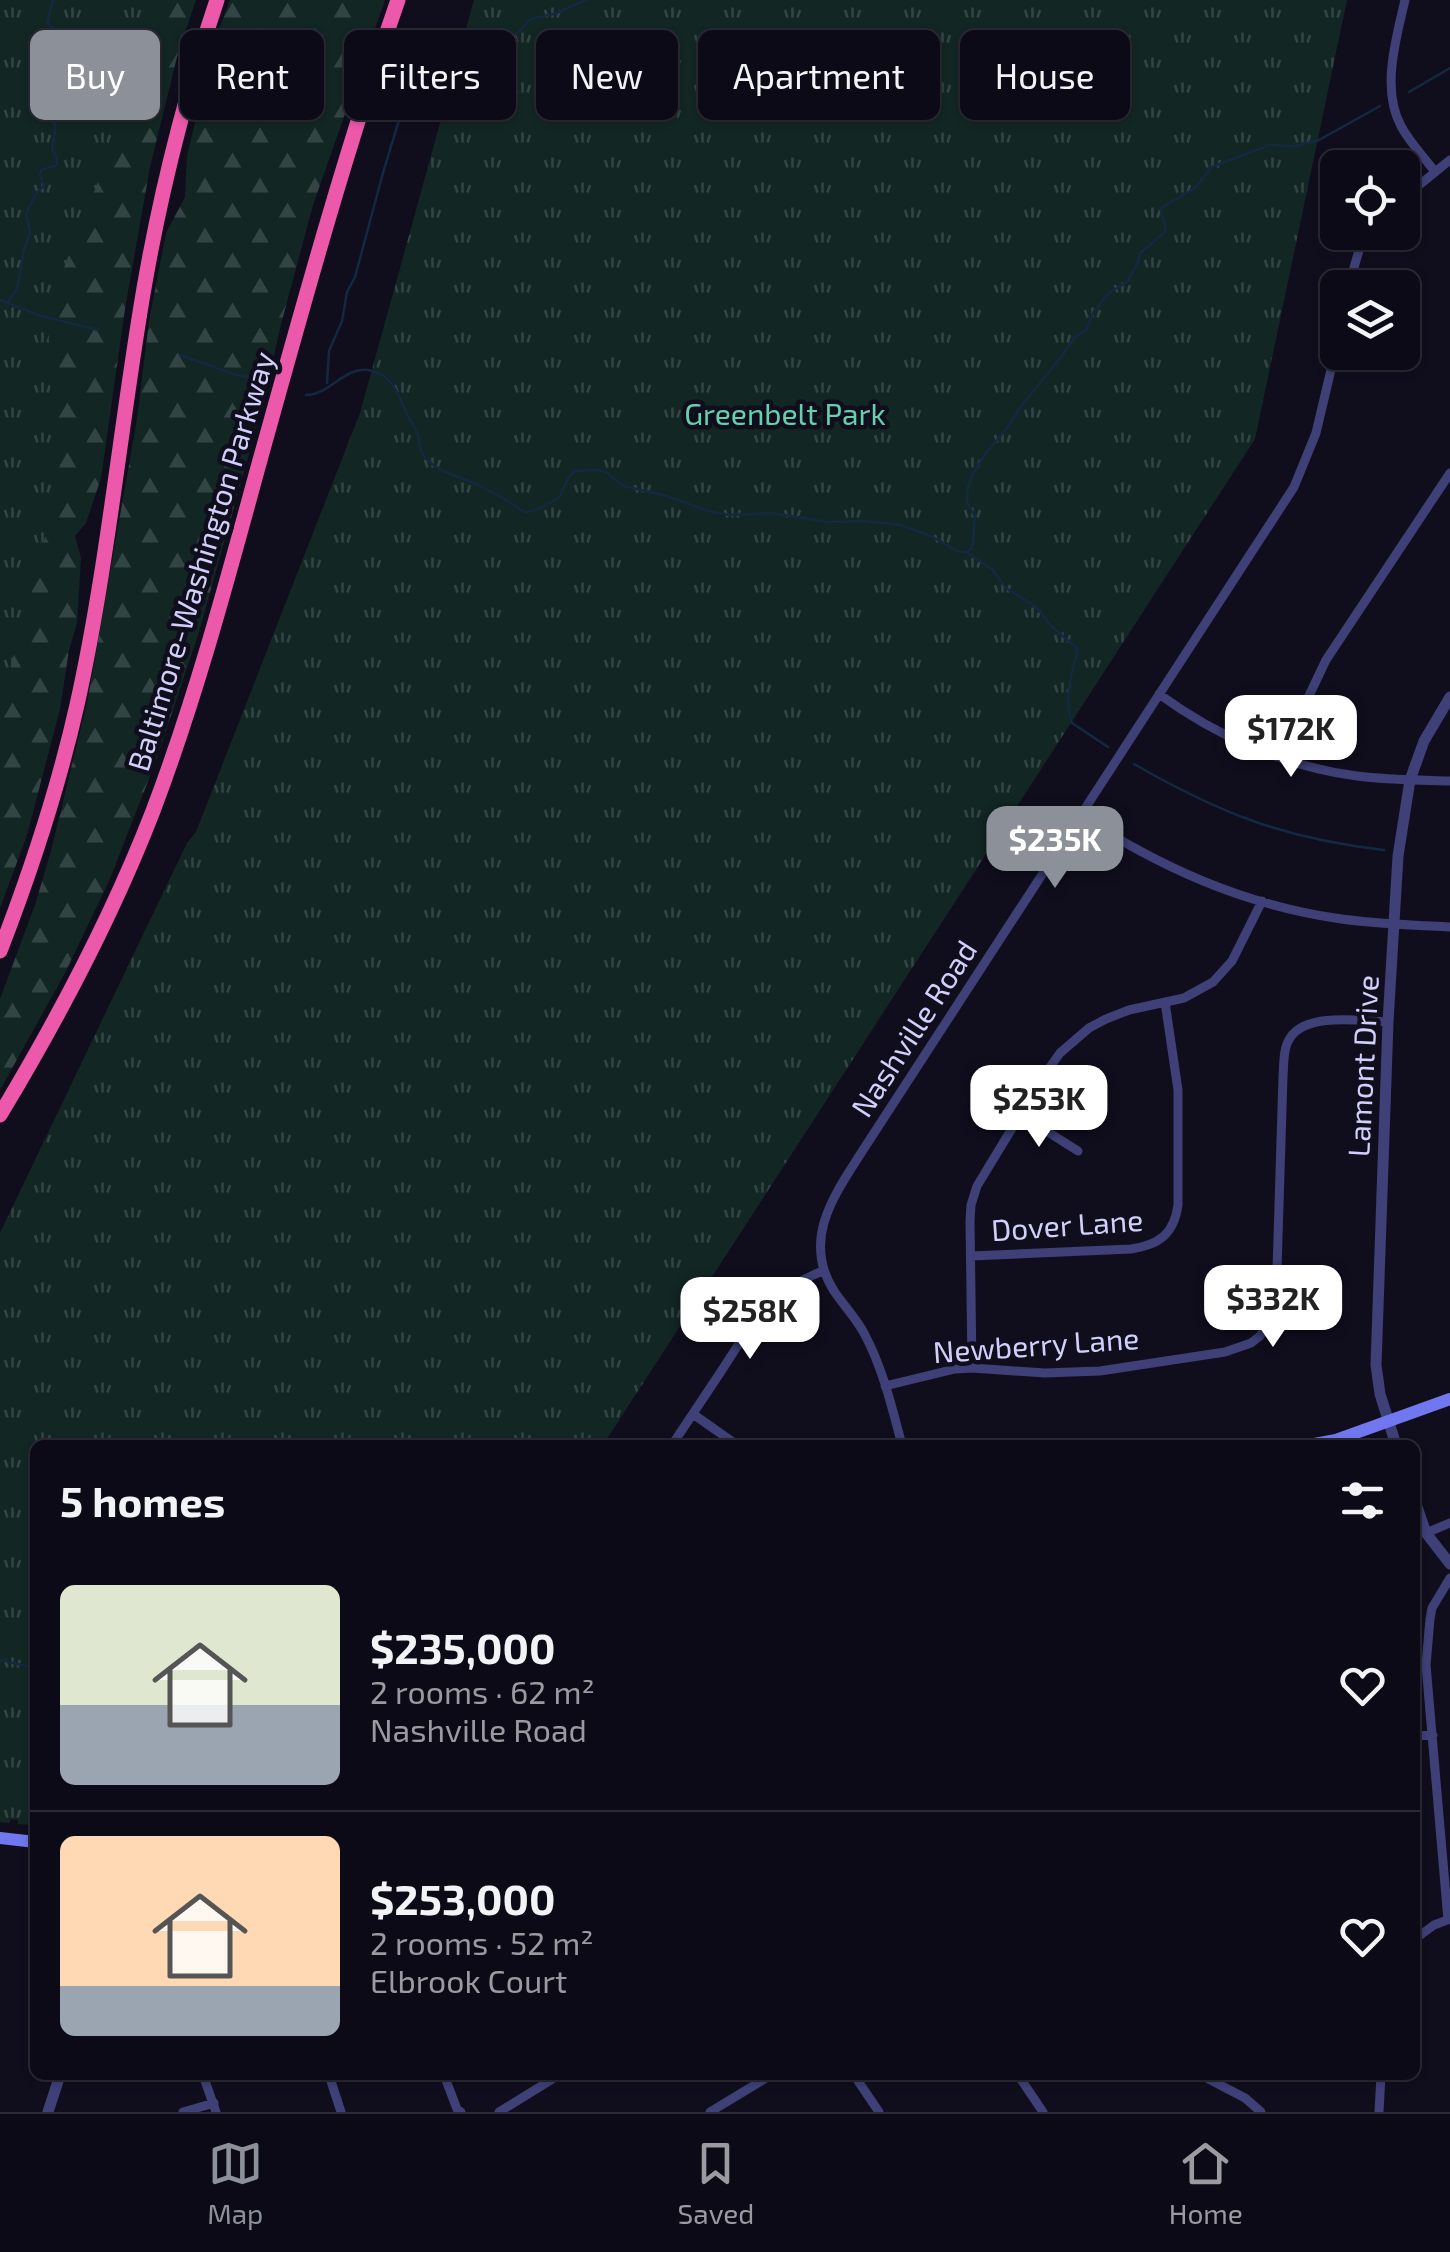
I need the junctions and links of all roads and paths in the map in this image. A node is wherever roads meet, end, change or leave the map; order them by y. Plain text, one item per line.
1 (217, 0) edge
2 (398, 0) edge
3 (1405, 0) edge
4 (1450, 160) edge
5 (1436, 172) junction
6 (1420, 185) edge
7 (1331, 370) edge
8 (1450, 473) edge
9 (1159, 694) junction
10 (1450, 698) edge
11 (1288, 759) junction
12 (1410, 780) junction
13 (1450, 781) edge
14 (1082, 816) junction
15 (1262, 901) junction
16 (1394, 922) junction
17 (1450, 927) edge
18 (0, 951) edge
19 (1165, 1002) junction
20 (1388, 1022) junction
21 (0, 1114) edge
22 (1021, 1115) junction
23 (1078, 1151) dead end
24 (971, 1256) junction
25 (823, 1271) junction
26 (972, 1368) junction
27 (886, 1386) junction
28 (1450, 1398) edge
29 (693, 1414) junction
30 (1388, 1422) junction
31 (675, 1440) edge
32 (730, 1440) edge
33 (901, 1440) edge
34 (1336, 1440) edge
35 (1394, 1440) edge
36 (1420, 1516) edge
37 (1450, 1523) edge
38 (1426, 1533) junction
39 (1450, 1564) edge
40 (1450, 1578) edge
41 (1432, 1735) junction
42 (1420, 1736) edge
43 (0, 1838) edge
44 (30, 1841) edge
45 (1449, 1919) edge
46 (1420, 1935) edge
47 (58, 2080) edge
48 (205, 2080) edge
49 (331, 2080) edge
50 (446, 2080) edge
51 (552, 2080) edge
52 (763, 2080) edge
53 (858, 2080) edge
54 (1021, 2080) edge
55 (1211, 2080) edge
56 (1380, 2080) edge
57 (215, 2107) edge
58 (48, 2112) edge
59 (183, 2112) edge
60 (341, 2112) edge
61 (461, 2112) edge
62 (499, 2112) edge
63 (710, 2112) edge
64 (880, 2112) edge
65 (1042, 2112) edge
66 (1260, 2112) edge
67 (1379, 2112) edge

1 - 18 highway
2 - 21 highway, Baltimore-Washington Parkway
3 - 5 street
4 - 5 street
5 - 6 street
7 - 9 street, Nashville Road
8 - 11 street
9 - 11 street
9 - 14 street, Nashville Road
10 - 12 street, Lamont Drive
11 - 12 street
12 - 13 street
12 - 16 street, Lamont Drive
14 - 15 street
14 - 25 street, Nashville Road
15 - 16 street
15 - 19 street
16 - 17 street
16 - 20 street, Lamont Drive
19 - 22 street
19 - 24 street, Dover Lane
20 - 26 street, Newberry Lane
20 - 30 street, Lamont Drive
22 - 23 street
22 - 24 street
24 - 26 street
25 - 27 street
25 - 29 street
26 - 27 street, Newberry Lane
27 - 33 street
28 - 30 main road
29 - 31 street
29 - 32 street
30 - 34 main road
30 - 35 street, Lamont Drive
36 - 38 street
37 - 38 street
38 - 39 street
40 - 41 street
41 - 42 street
41 - 45 street
43 - 44 main road
45 - 46 street
47 - 58 street
48 - 57 street
49 - 60 street
50 - 61 street
51 - 62 street
52 - 63 street
53 - 64 street
54 - 65 street
55 - 66 street
56 - 67 street
57 - 59 street

